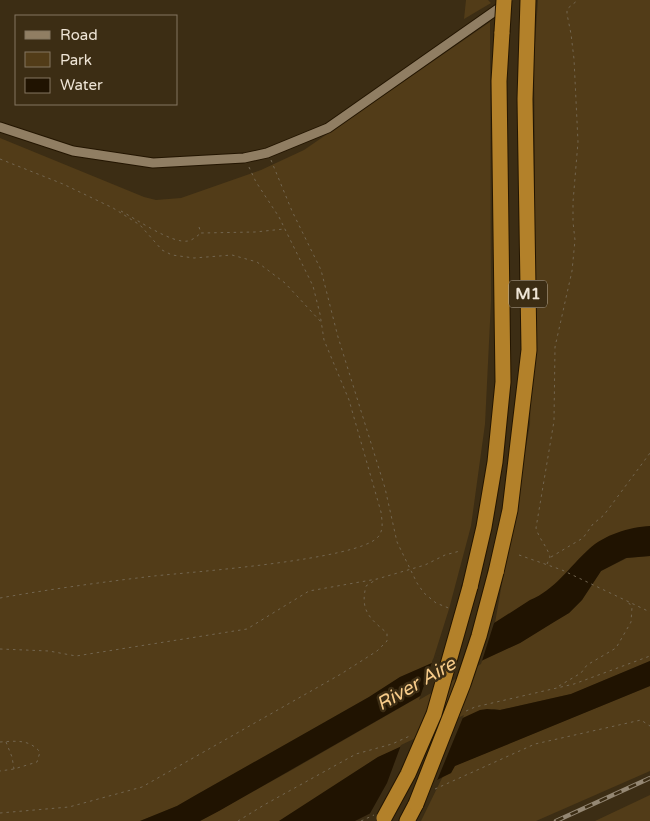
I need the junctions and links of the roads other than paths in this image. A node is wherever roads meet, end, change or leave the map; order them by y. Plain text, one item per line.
1 (504, 0) edge
2 (510, 0) edge
3 (527, 7) edge
4 (0, 126) edge
5 (382, 818) edge
6 (407, 821) edge

1 - 5 highway, M1, bridge
2 - 4 street
3 - 6 highway, M1, bridge

